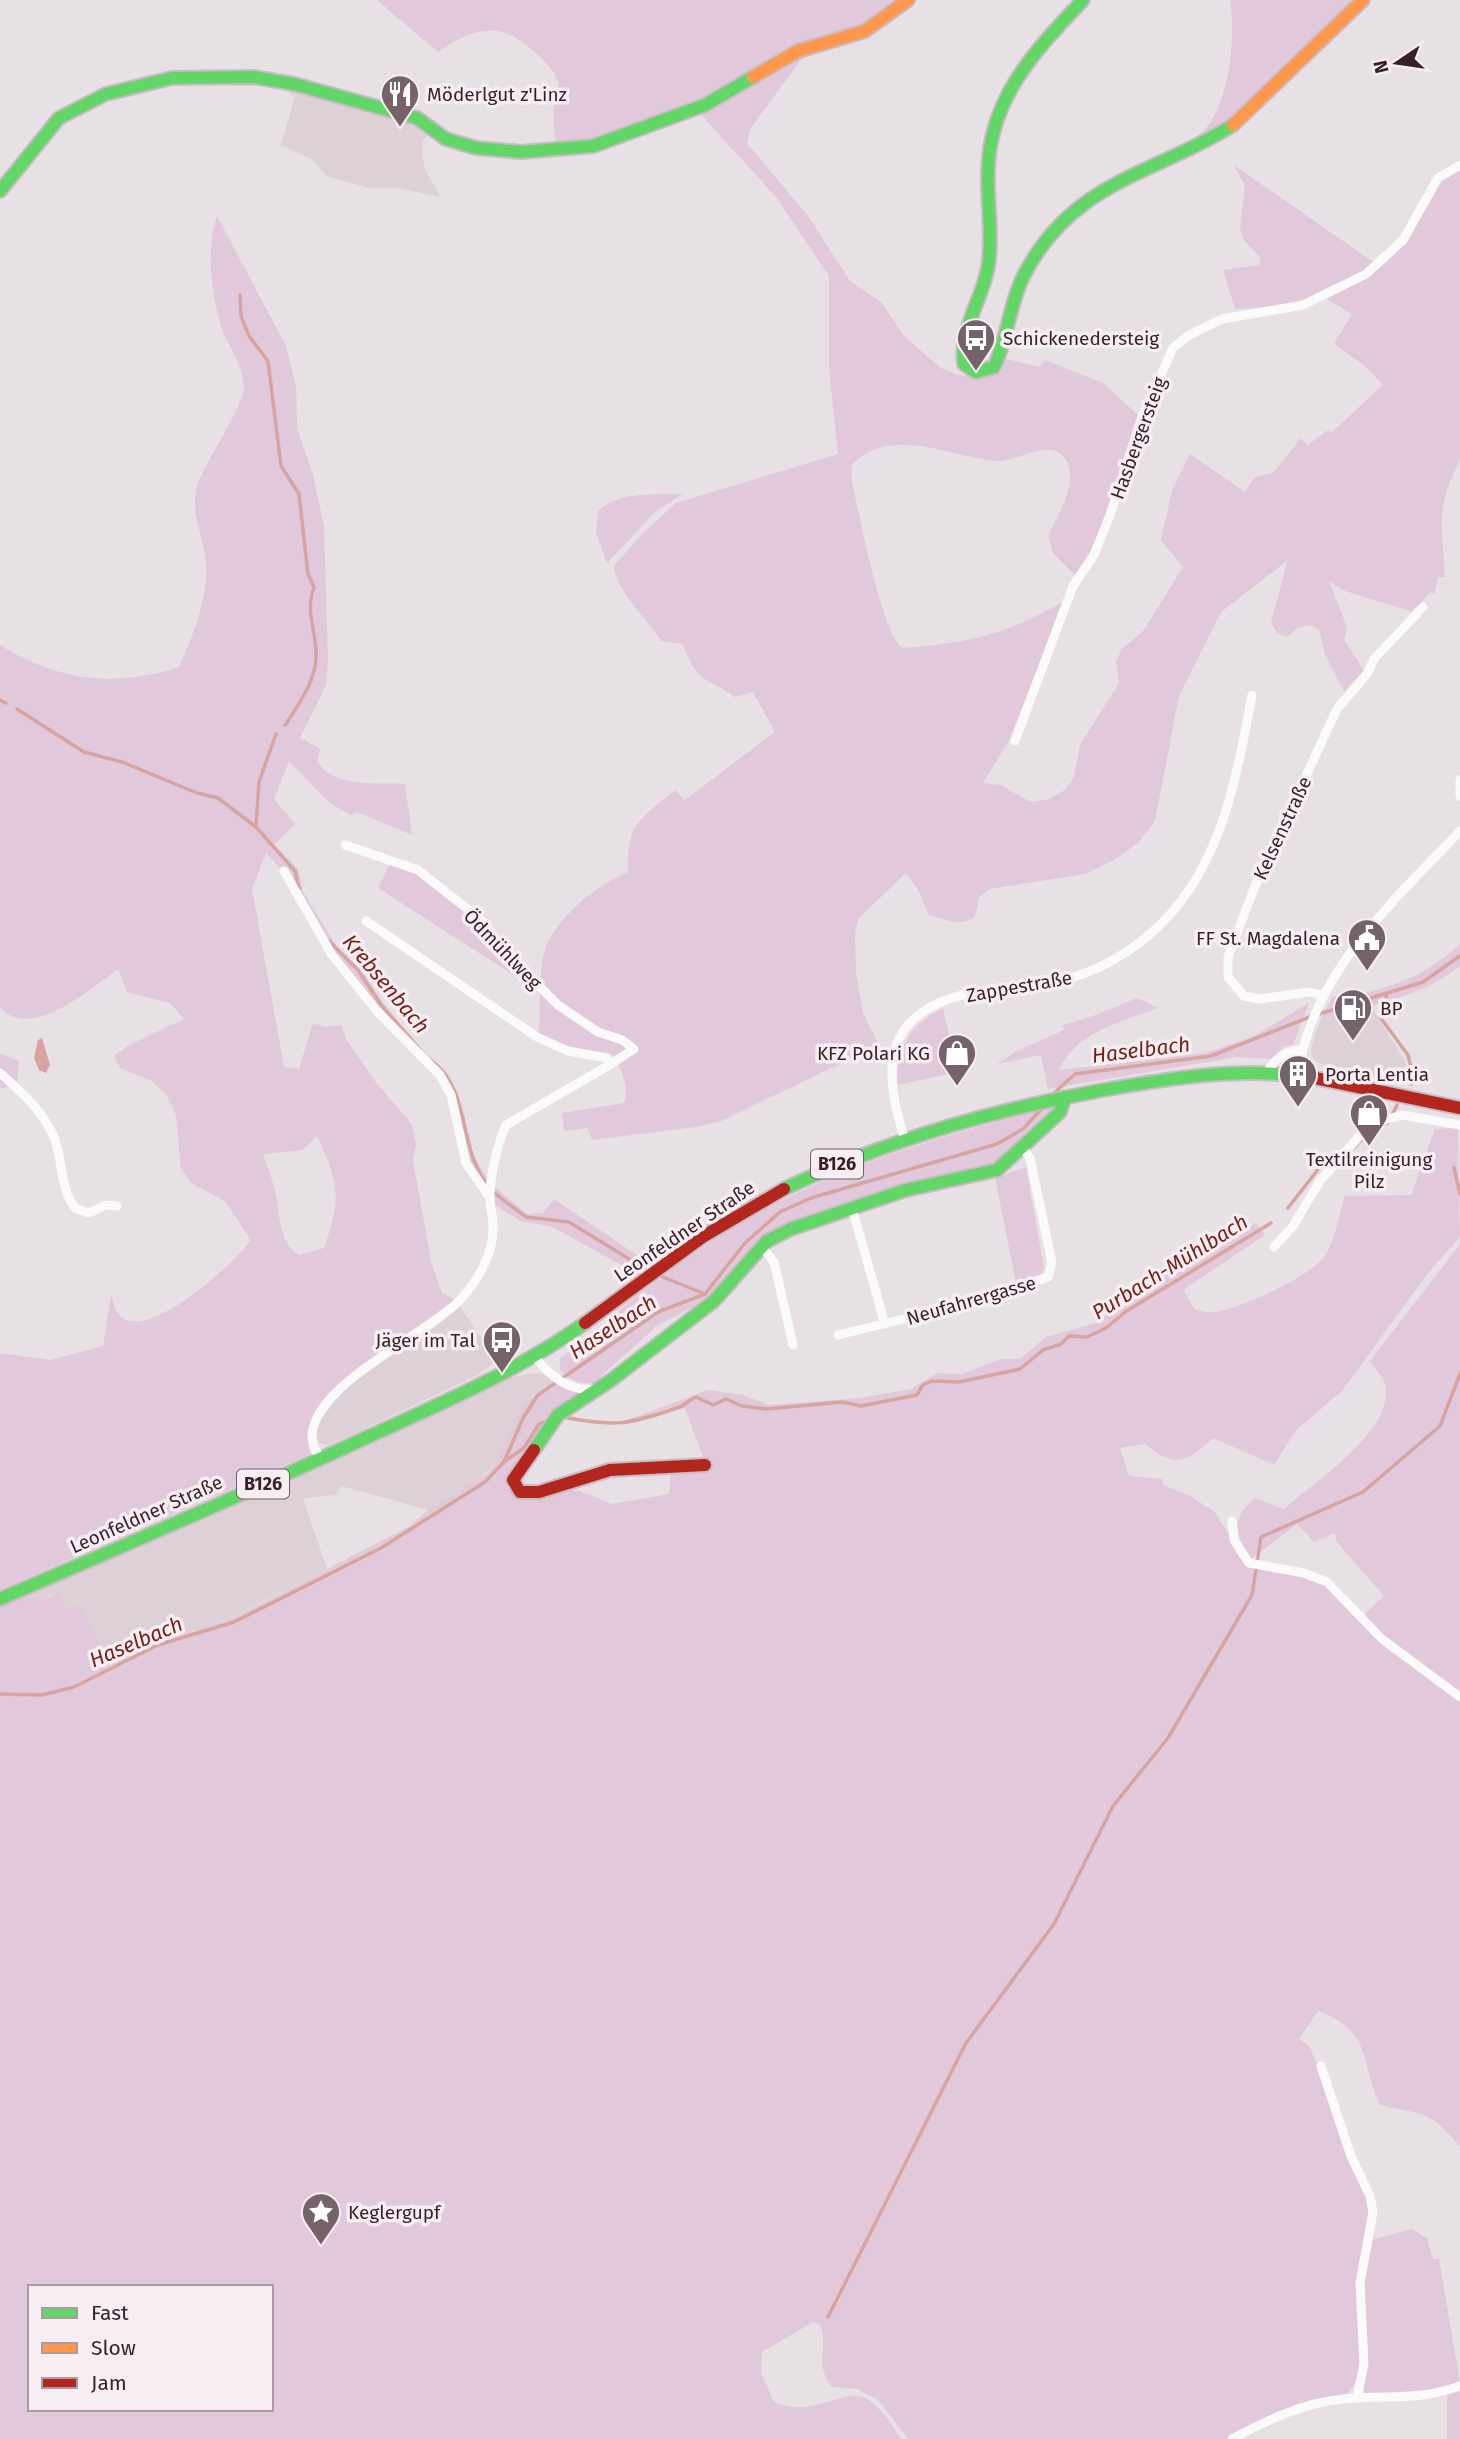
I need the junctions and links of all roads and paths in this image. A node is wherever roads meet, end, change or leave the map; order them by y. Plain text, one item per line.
1 (908, 0) edge
2 (1083, 0) edge
3 (1363, 0) edge
4 (1460, 165) edge
5 (0, 191) edge
6 (1423, 607) dead end
7 (1252, 695) dead end
8 (1015, 741) dead end
9 (1460, 780) edge
10 (1460, 796) edge
11 (1460, 831) edge
12 (345, 845) dead end
13 (284, 871) dead end
14 (366, 921) dead end
15 (1319, 1000) junction
16 (1301, 1050) junction
17 (611, 1064) junction
18 (0, 1073) edge
19 (1266, 1073) junction
20 (1298, 1075) junction
21 (1059, 1098) junction
22 (1460, 1108) edge
23 (1460, 1125) edge
24 (905, 1139) junction
25 (1023, 1147) junction
26 (491, 1192) junction
27 (117, 1206) dead end
28 (852, 1208) junction
29 (761, 1246) junction
30 (1274, 1247) dead end
31 (885, 1324) junction
32 (838, 1335) dead end
33 (793, 1345) dead end
34 (535, 1356) junction
35 (594, 1390) junction
36 (320, 1460) junction
37 (705, 1465) dead end
38 (1232, 1521) dead end
39 (0, 1599) edge
40 (1460, 1697) edge
41 (1321, 2066) dead end
42 (1460, 2386) edge
43 (1357, 2398) junction
44 (1232, 2439) edge

1 - 5 street
2 - 3 street
4 - 8 street, Hasbergersteig
6 - 15 street, Kelsenstraße
7 - 24 street, Zappestraße
9 - 10 street
11 - 15 street
12 - 17 street, Ödmühlweg
13 - 26 street
14 - 17 street
15 - 16 street
16 - 19 street
16 - 20 street
17 - 26 street, Ödmühlweg
18 - 27 street
19 - 20 street, Leonfeldner Straße / B126
19 - 21 street, Leonfeldner Straße / B126
20 - 22 street, Leonfeldner Straße / B126
21 - 24 street, Leonfeldner Straße / B126
21 - 25 street
23 - 30 street
24 - 34 street, Leonfeldner Straße / B126
25 - 28 street
25 - 31 street, Neufahrergasse
26 - 36 street, Ödmühlweg
28 - 29 street
28 - 31 street, Neufahrergasse
29 - 33 street
29 - 35 street
31 - 32 street, Neufahrergasse
34 - 35 street
34 - 36 street, Leonfeldner Straße / B126
35 - 37 street
36 - 39 street, Leonfeldner Straße / B126
38 - 40 street
41 - 43 street
42 - 43 street
43 - 44 street

